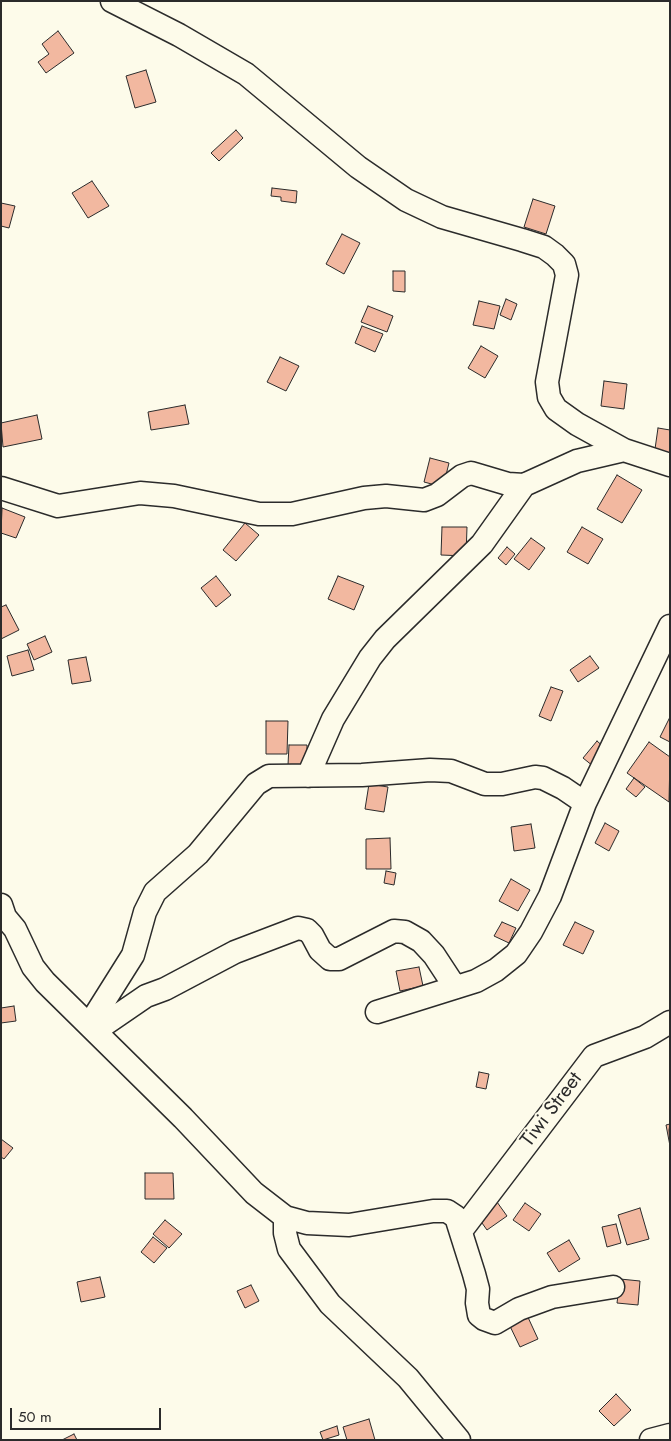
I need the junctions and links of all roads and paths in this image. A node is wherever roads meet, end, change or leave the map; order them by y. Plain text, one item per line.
1 (112, 1) edge
2 (624, 450) junction
3 (670, 465) edge
4 (524, 485) junction
5 (1, 488) edge
6 (670, 626) edge
7 (308, 776) junction
8 (585, 803) junction
9 (1, 905) edge
10 (455, 987) junction
11 (377, 1012) dead end
12 (670, 1022) edge
13 (92, 1028) junction
14 (285, 1217) junction
15 (461, 1231) junction
16 (613, 1286) dead end
17 (670, 1435) edge
18 (458, 1440) edge
19 (650, 1440) edge

1 - 2 street
2 - 3 street
2 - 4 street
4 - 5 street
4 - 7 street
6 - 8 street
7 - 8 street
7 - 13 street
8 - 10 street
9 - 13 street
10 - 11 street
10 - 13 street
12 - 15 street, Tiwi Street
13 - 14 street
14 - 15 street
14 - 18 street
15 - 16 street
17 - 19 street

